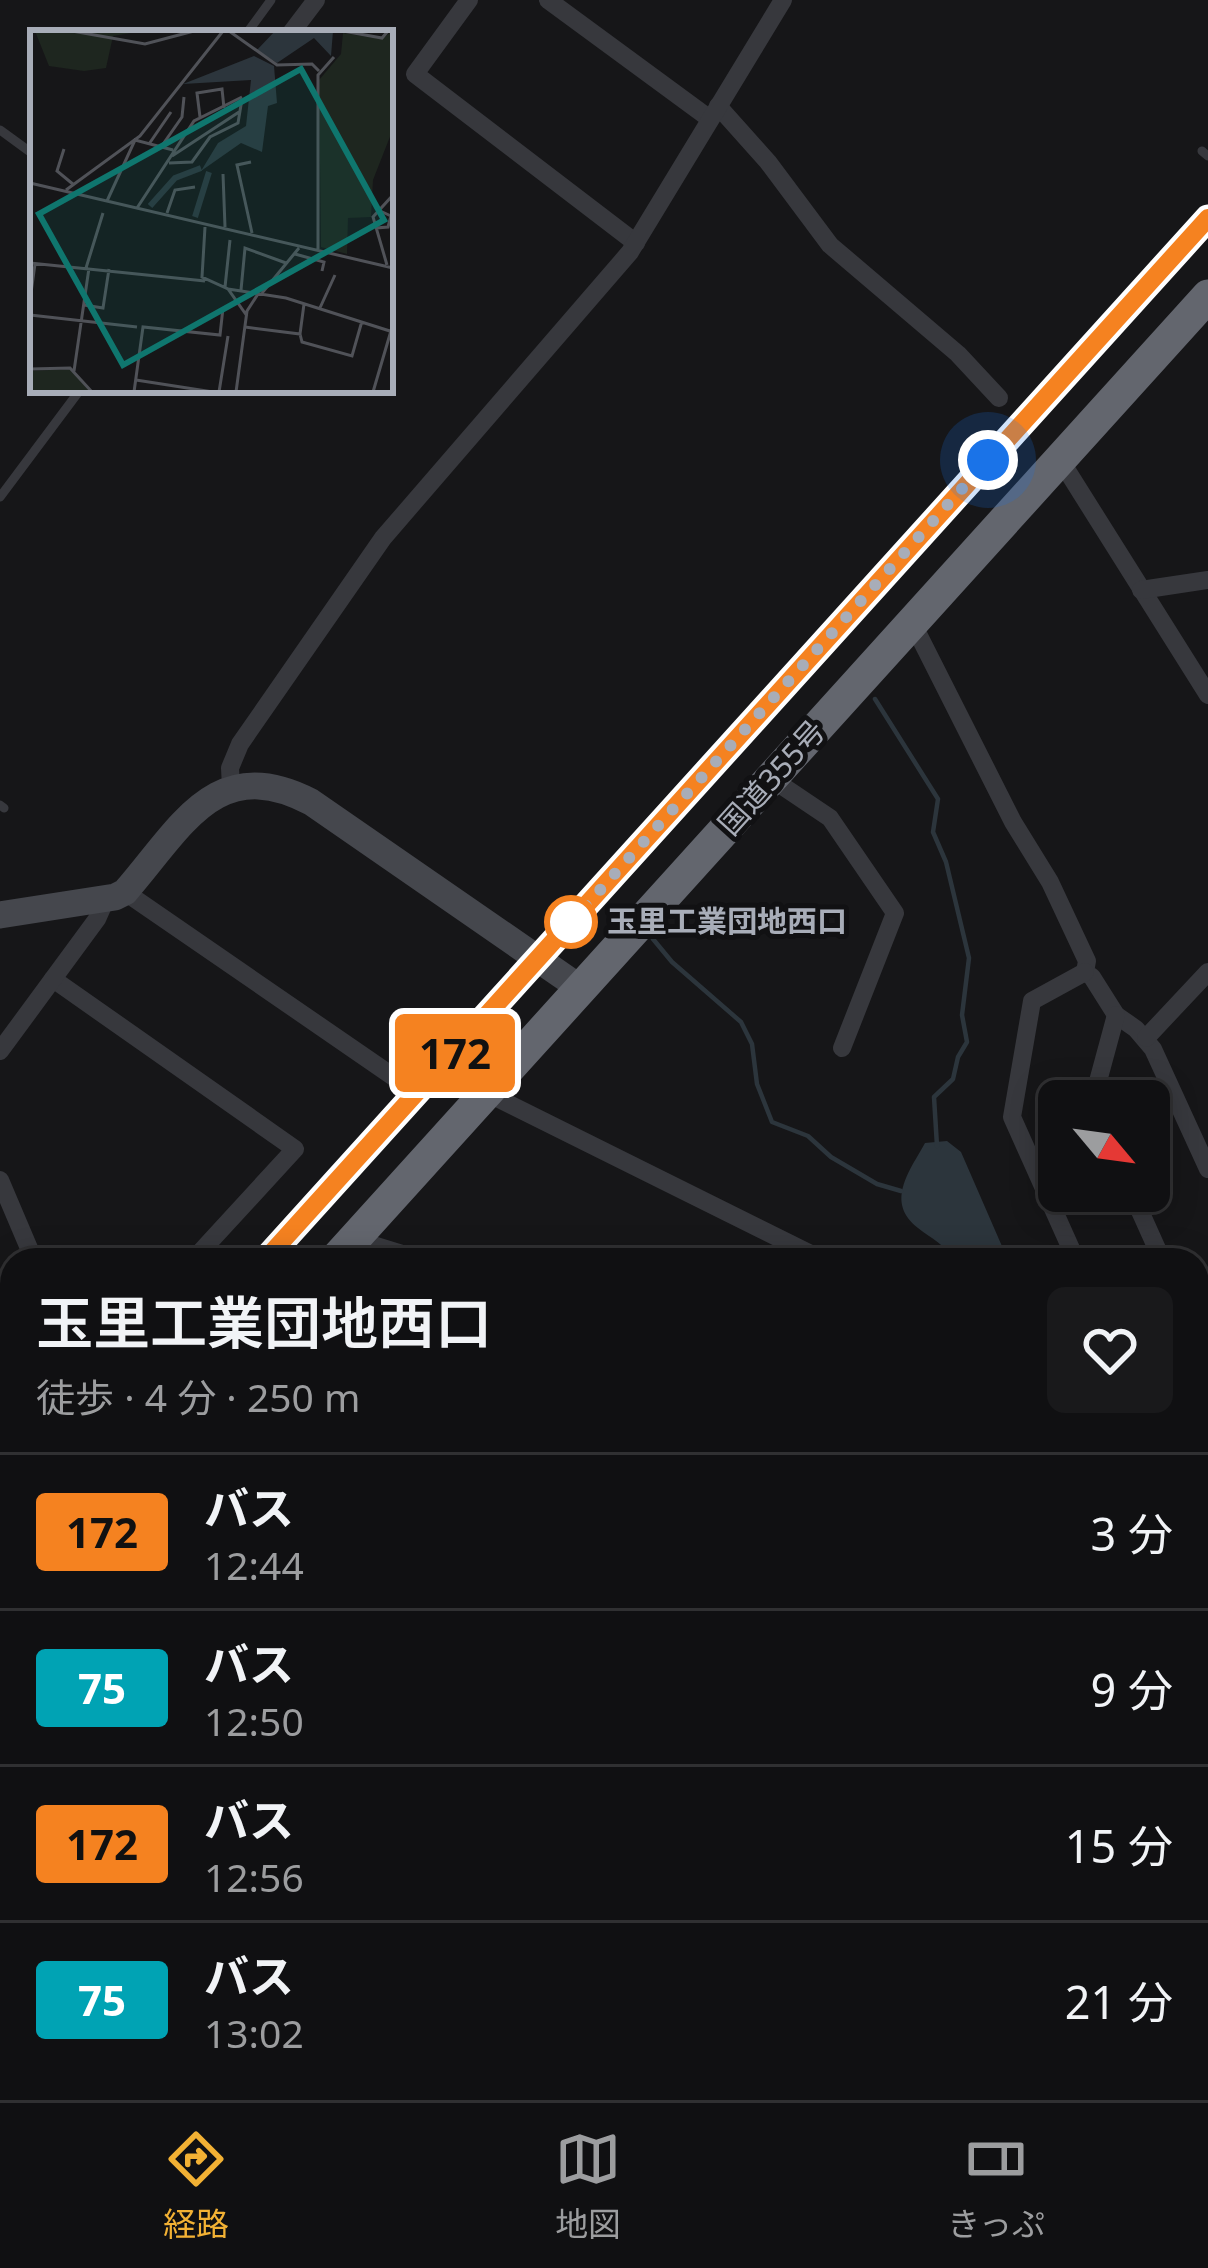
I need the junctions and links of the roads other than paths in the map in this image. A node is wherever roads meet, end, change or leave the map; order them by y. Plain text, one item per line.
1 (271, 0) edge
2 (316, 0) edge
3 (469, 0) edge
4 (548, 0) edge
5 (783, 0) edge
6 (249, 30) edge
7 (293, 30) edge
8 (714, 113) junction
9 (0, 130) edge
10 (30, 152) edge
11 (1208, 218) edge
12 (636, 243) junction
13 (1208, 296) edge
14 (78, 393) edge
15 (1000, 398) dead end
16 (1060, 461) junction
17 (0, 497) edge
18 (1208, 580) edge
19 (1141, 590) junction
20 (913, 624) junction
21 (1208, 695) edge
22 (772, 779) junction
23 (231, 788) junction
24 (115, 897) junction
25 (0, 914) edge
26 (538, 959) junction
27 (1085, 972) junction
28 (1207, 975) edge
29 (53, 979) junction
30 (580, 988) junction
31 (1116, 1015) junction
32 (1146, 1038) junction
33 (842, 1048) dead end
34 (0, 1052) edge
35 (1098, 1080) edge
36 (401, 1082) dead end
37 (487, 1093) junction
38 (1208, 1169) edge
39 (0, 1180) edge
40 (1140, 1212) edge
41 (29, 1248) edge
42 (204, 1248) edge
43 (276, 1248) edge
44 (347, 1248) edge
45 (799, 1248) edge
46 (1071, 1248) edge
47 (1157, 1248) edge

1 - 6 lane
2 - 7 street
3 - 12 street
4 - 8 street
5 - 8 street
8 - 12 street
8 - 15 street
9 - 10 lane
11 - 26 lane
12 - 23 street
13 - 16 highway, 国道355号
14 - 17 lane
16 - 19 street
16 - 20 highway, 国道355号
18 - 19 street
19 - 21 street
20 - 22 highway, 国道355号
20 - 27 street
22 - 30 highway, 国道355号
22 - 33 street
23 - 24 street
23 - 26 street
24 - 25 street
24 - 29 street
24 - 36 street
26 - 30 street
26 - 43 lane
27 - 31 street
27 - 46 street
28 - 32 street
29 - 34 street
29 - 42 street
30 - 37 highway, 国道355号
31 - 32 street
31 - 35 street
32 - 38 street
37 - 44 highway, 国道355号
37 - 45 street
39 - 41 street
40 - 47 street

